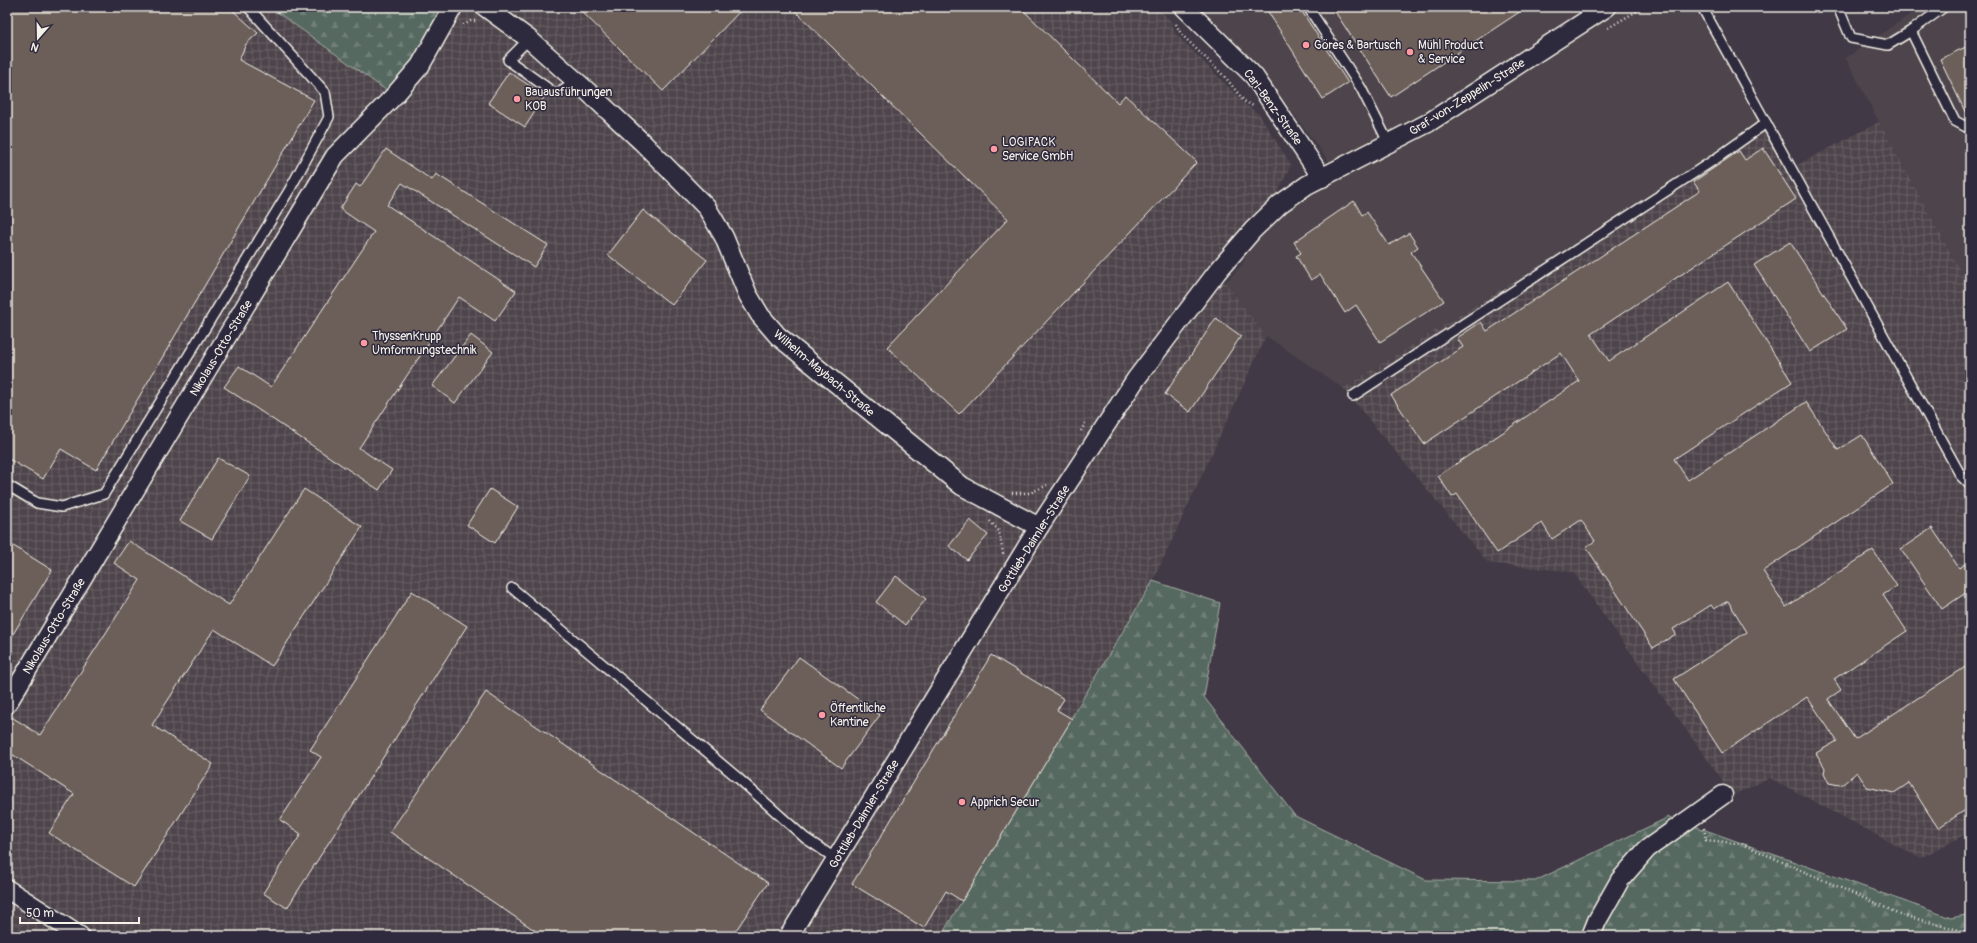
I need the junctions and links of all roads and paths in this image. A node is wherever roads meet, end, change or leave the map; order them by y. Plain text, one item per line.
1 (248, 7) edge
2 (453, 7) edge
3 (485, 7) edge
4 (1162, 7) edge
5 (1308, 7) edge
6 (1702, 7) edge
7 (1838, 7) edge
8 (1944, 7) edge
9 (1601, 8) edge
10 (1181, 12) edge
11 (1911, 31) junction
12 (529, 40) junction
13 (576, 81) junction
14 (1256, 107) dead end
15 (1766, 123) junction
16 (1970, 129) edge
17 (1389, 144) junction
18 (1322, 178) junction
19 (1353, 396) dead end
20 (7, 485) edge
21 (1970, 485) edge
22 (1039, 527) junction
23 (512, 588) dead end
24 (7, 704) edge
25 (1723, 795) dead end
26 (1702, 811) junction
27 (836, 859) junction
28 (7, 889) edge
29 (1970, 933) edge
30 (80, 936) edge
31 (789, 936) edge
32 (1591, 936) edge

1 - 20 lane
2 - 24 street, Nikolaus-Otto-Straße
3 - 12 street, Wilhelm-Maybach-Straße
4 - 10 path
5 - 17 lane
6 - 15 lane
7 - 11 lane
8 - 11 lane
9 - 17 street, Graf-von-Zeppelin-Straße
10 - 14 path
10 - 18 street, Carl-Benz-Straße
11 - 16 lane
12 - 13 street, Wilhelm-Maybach-Straße
12 - 13 lane
13 - 22 street, Wilhelm-Maybach-Straße
15 - 19 lane
15 - 21 lane
17 - 18 street, Graf-von-Zeppelin-Straße
18 - 22 street, Gottlieb-Daimler-Straße
22 - 27 street, Gottlieb-Daimler-Straße
23 - 27 lane
25 - 26 street
26 - 29 path
26 - 32 street
27 - 31 street, Gottlieb-Daimler-Straße
28 - 30 street

